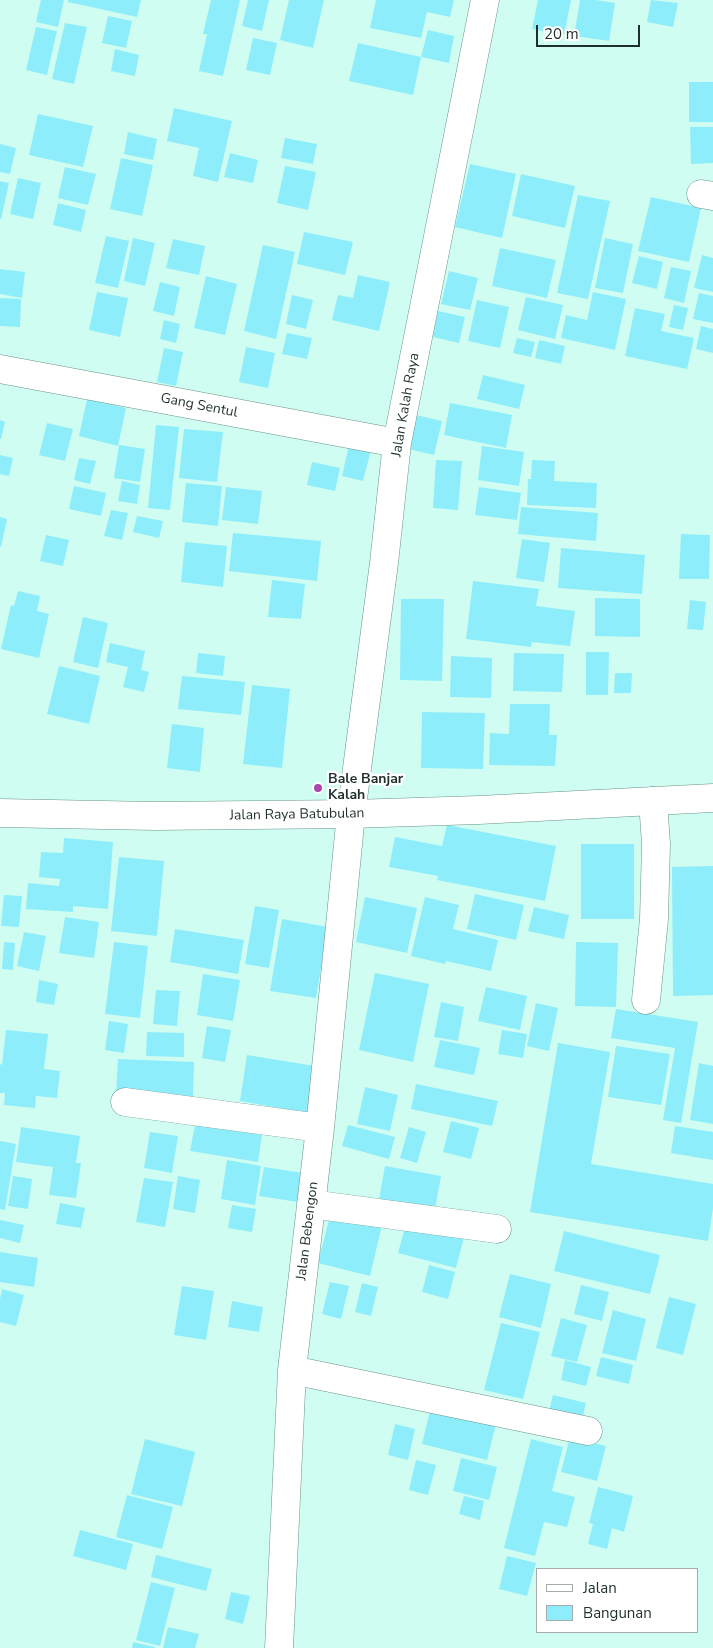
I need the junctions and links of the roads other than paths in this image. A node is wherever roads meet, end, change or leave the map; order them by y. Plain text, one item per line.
1 (484, 0) edge
2 (0, 369) edge
3 (397, 444) junction
4 (713, 798) edge
5 (653, 801) junction
6 (0, 813) edge
7 (351, 814) junction
8 (646, 1000) dead end
9 (125, 1102) dead end
10 (320, 1128) junction
11 (312, 1204) junction
12 (497, 1229) dead end
13 (292, 1370) junction
14 (588, 1431) dead end
15 (279, 1648) edge

1 - 3 main road, Jalan Kalah Raya
2 - 3 main road, Gang Sentul
3 - 7 main road, Jalan Kalah Raya
4 - 5 main road, Jalan Raya Batubulan
5 - 7 main road, Jalan Raya Batubulan
5 - 8 main road
6 - 7 main road, Jalan Raya Batubulan
7 - 10 main road, Jalan Bebengon
9 - 10 main road
10 - 11 main road, Jalan Bebengon
11 - 12 main road
11 - 13 main road, Jalan Bebengon
13 - 14 main road
13 - 15 main road, Jalan Bebengon

